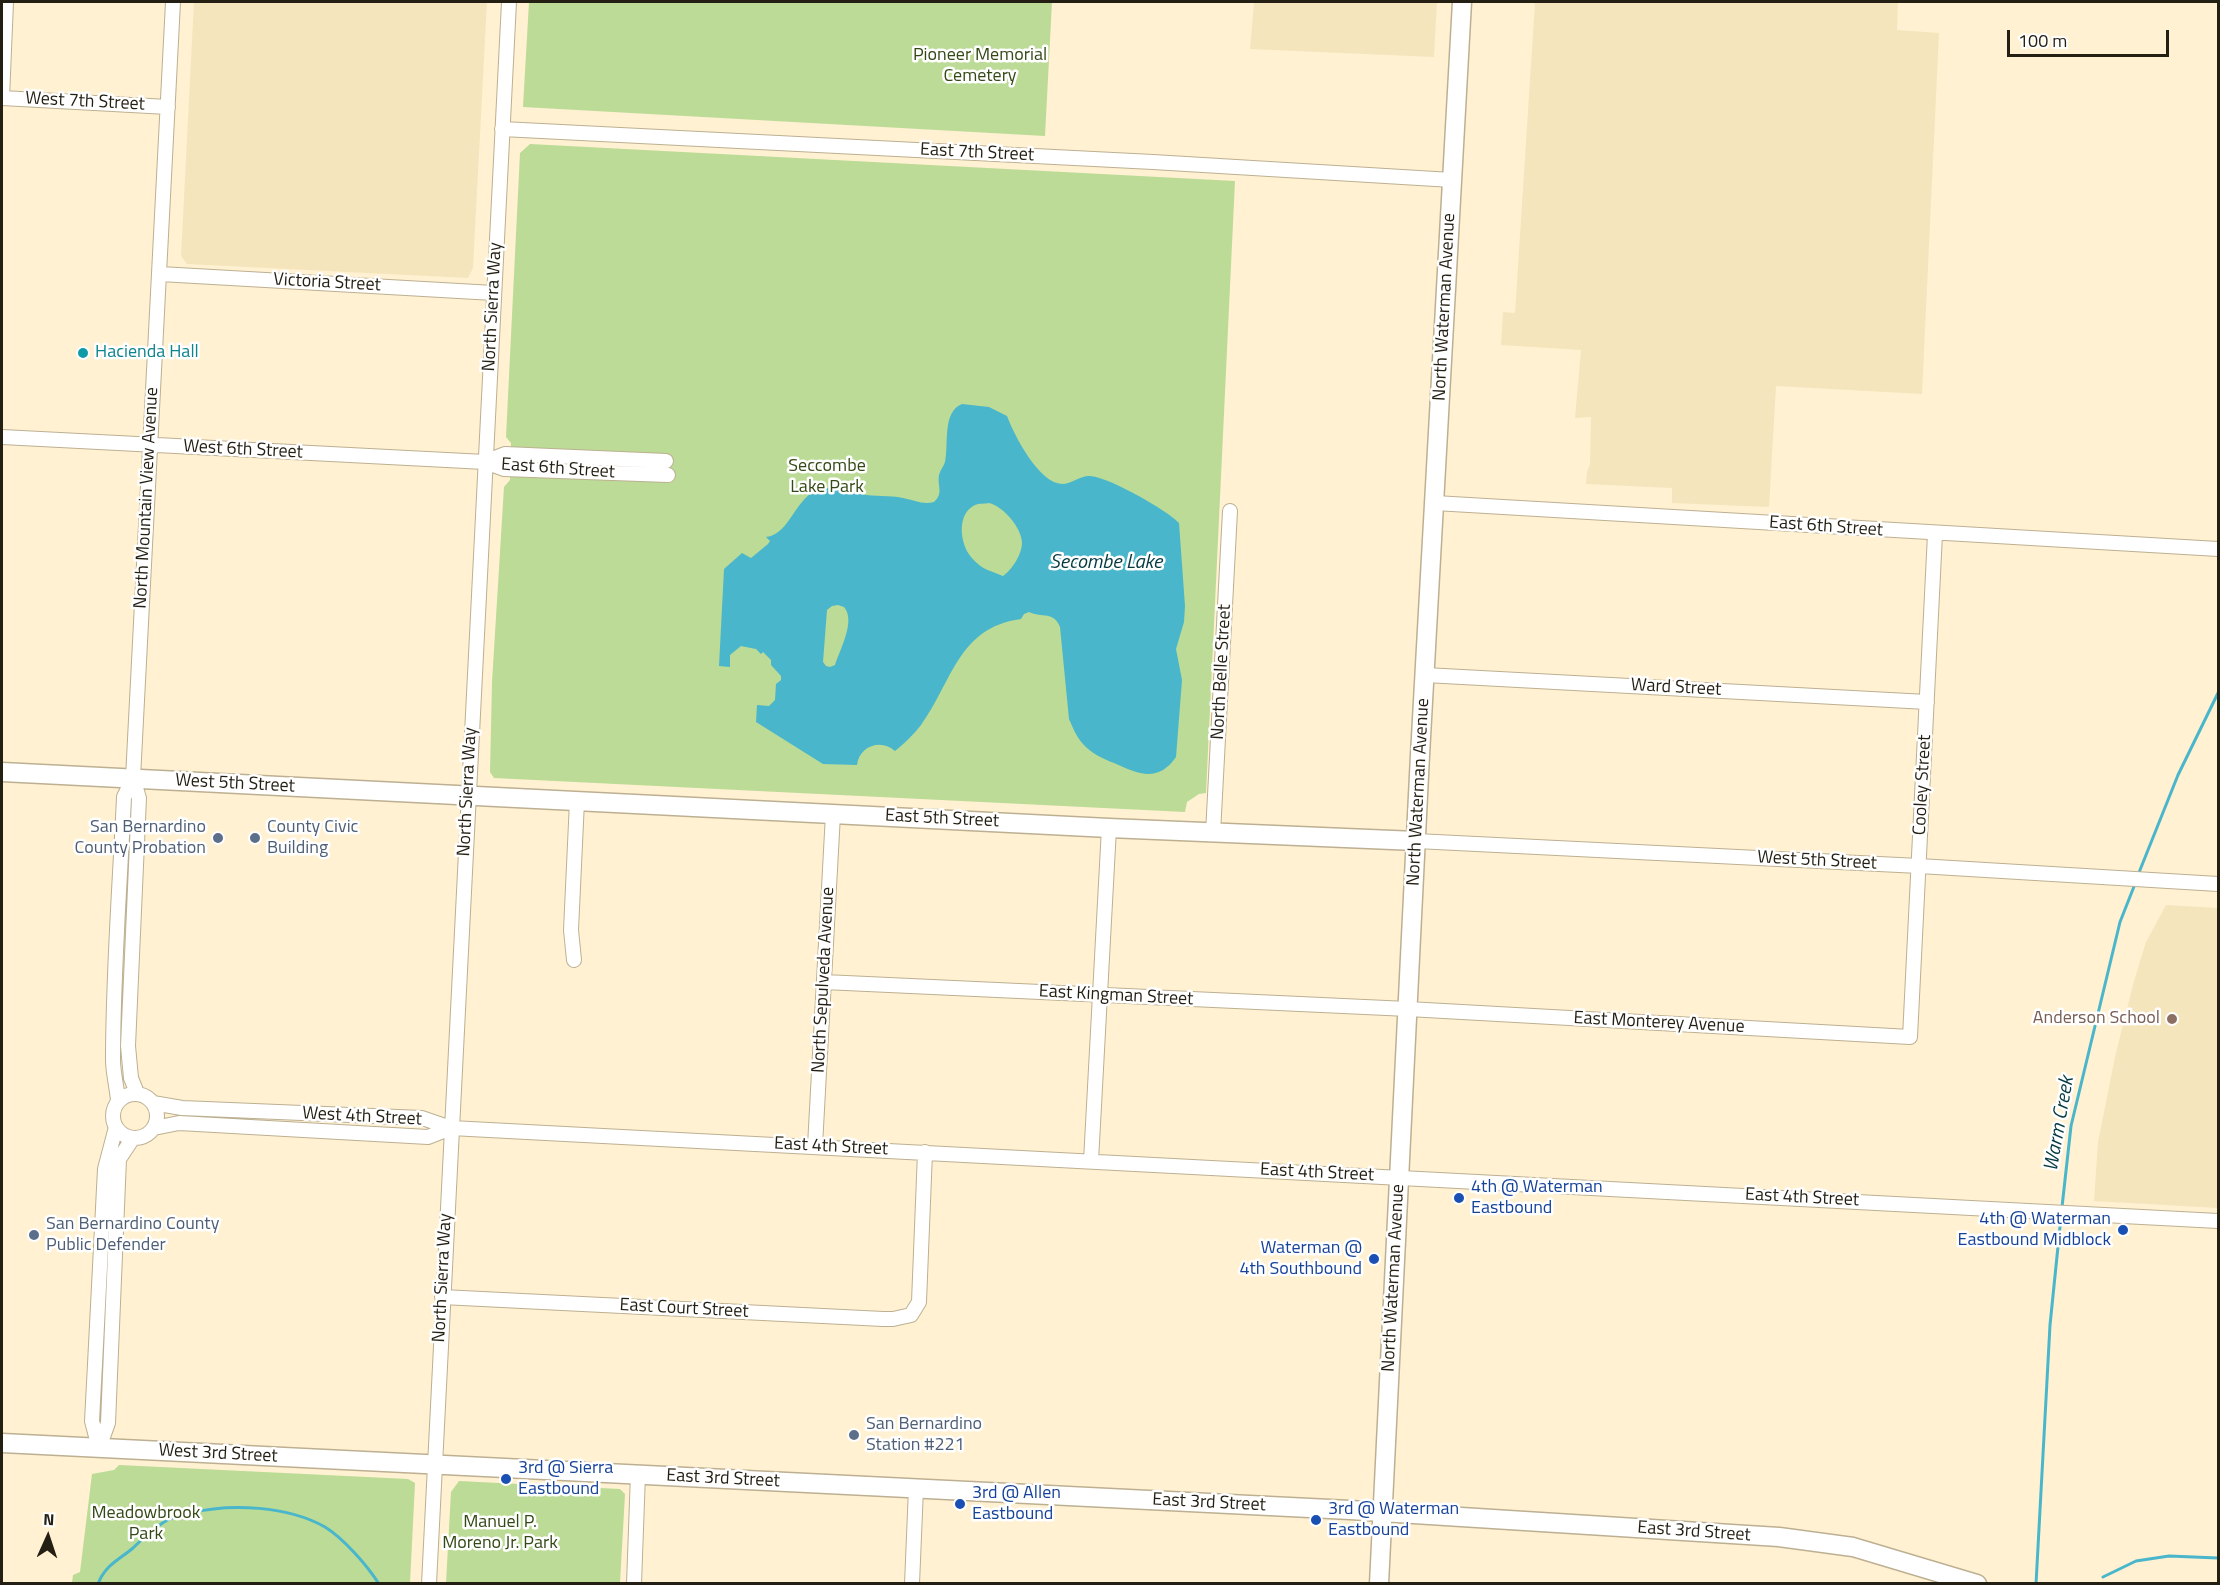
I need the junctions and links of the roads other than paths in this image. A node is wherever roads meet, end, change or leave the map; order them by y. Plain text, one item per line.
1 (6, 2) edge
2 (173, 2) edge
3 (509, 2) edge
4 (1462, 2) edge
5 (2, 98) edge
6 (168, 107) junction
7 (502, 129) junction
8 (1452, 180) junction
9 (160, 274) junction
10 (494, 293) junction
11 (2, 437) edge
12 (151, 445) junction
13 (666, 461) dead end
14 (485, 462) junction
15 (668, 475) dead end
16 (1435, 503) junction
17 (1230, 511) dead end
18 (1935, 534) junction
19 (2218, 549) edge
20 (1425, 675) junction
21 (1927, 702) junction
22 (2, 772) edge
23 (133, 778) junction
24 (468, 795) junction
25 (577, 801) junction
26 (833, 814) junction
27 (1109, 828) junction
28 (1213, 833) junction
29 (1416, 841) junction
30 (1919, 866) junction
31 (2218, 884) edge
32 (574, 960) dead end
33 (824, 982) junction
34 (1100, 995) junction
35 (1408, 1009) junction
36 (1910, 1037) joint
37 (137, 1093) junction
38 (118, 1101) junction
39 (153, 1103) junction
40 (116, 1127) junction
41 (154, 1128) junction
42 (451, 1128) junction
43 (133, 1138) junction
44 (815, 1146) junction
45 (925, 1152) junction
46 (1091, 1161) junction
47 (1399, 1177) junction
48 (2218, 1221) edge
49 (442, 1297) junction
50 (2, 1443) edge
51 (99, 1448) junction
52 (434, 1464) junction
53 (639, 1474) junction
54 (916, 1488) junction
55 (1383, 1513) junction
56 (429, 1584) edge
57 (634, 1584) edge
58 (912, 1584) edge
59 (1379, 1584) edge
60 (1977, 1584) edge

1 - 5 street
2 - 6 street, North Mountain View Avenue
3 - 7 street, North Sierra Way
4 - 8 main road, North Waterman Avenue
5 - 6 street, West 7th Street
6 - 9 street, North Mountain View Avenue
7 - 8 street, East 7th Street
7 - 10 street, North Sierra Way
8 - 16 main road, North Waterman Avenue
9 - 10 street, Victoria Street
9 - 12 street, North Mountain View Avenue
10 - 14 street, North Sierra Way
11 - 12 street, West 6th Street
12 - 14 street, West 6th Street
12 - 23 street, North Mountain View Avenue
13 - 14 street, East 6th Street
14 - 15 street, East 6th Street
14 - 24 street, North Sierra Way
16 - 18 street, East 6th Street
16 - 20 main road, North Waterman Avenue
17 - 28 street, North Belle Street
18 - 19 street, East 6th Street
18 - 21 street, Cooley Street
20 - 21 street, Ward Street
20 - 29 main road, North Waterman Avenue
21 - 30 street, Cooley Street
22 - 23 main road, West 5th Street
23 - 24 main road, West 5th Street
23 - 37 street, North Mountain View Avenue
23 - 38 street, North Mountain View Avenue
24 - 25 main road, East 5th Street
24 - 42 street, North Sierra Way
25 - 26 main road, East 5th Street
25 - 32 street
26 - 27 main road, East 5th Street
26 - 33 street, North Sepulveda Avenue
27 - 28 main road, East 5th Street
27 - 34 street
28 - 29 main road, East 5th Street
29 - 30 street, West 5th Street
29 - 35 main road, North Waterman Avenue
30 - 31 street, West 5th Street
30 - 36 street, Cooley Street
33 - 34 street, East Kingman Street
33 - 44 street, North Sepulveda Avenue
34 - 35 street, East Kingman Street
34 - 46 street
35 - 36 street, East Monterey Avenue
35 - 47 main road, North Waterman Avenue
37 - 38 street
37 - 39 street
38 - 40 street
39 - 41 street
39 - 42 street, West 4th Street
40 - 43 street
40 - 51 street
41 - 42 street, West 4th Street
41 - 43 street
42 - 44 street, East 4th Street
42 - 49 street, North Sierra Way
43 - 51 street
44 - 45 street, East 4th Street
45 - 46 street, East 4th Street
45 - 49 street, East Court Street
46 - 47 street, East 4th Street
47 - 48 street, East 4th Street
47 - 55 main road, North Waterman Avenue
49 - 52 street, North Sierra Way
50 - 51 main road, West 3rd Street
51 - 52 main road, West 3rd Street
52 - 53 main road, East 3rd Street
52 - 56 street, North Sierra Way
53 - 54 main road, East 3rd Street
53 - 57 street
54 - 55 main road, East 3rd Street
54 - 58 street
55 - 59 main road, North Waterman Avenue
55 - 60 main road, East 3rd Street

